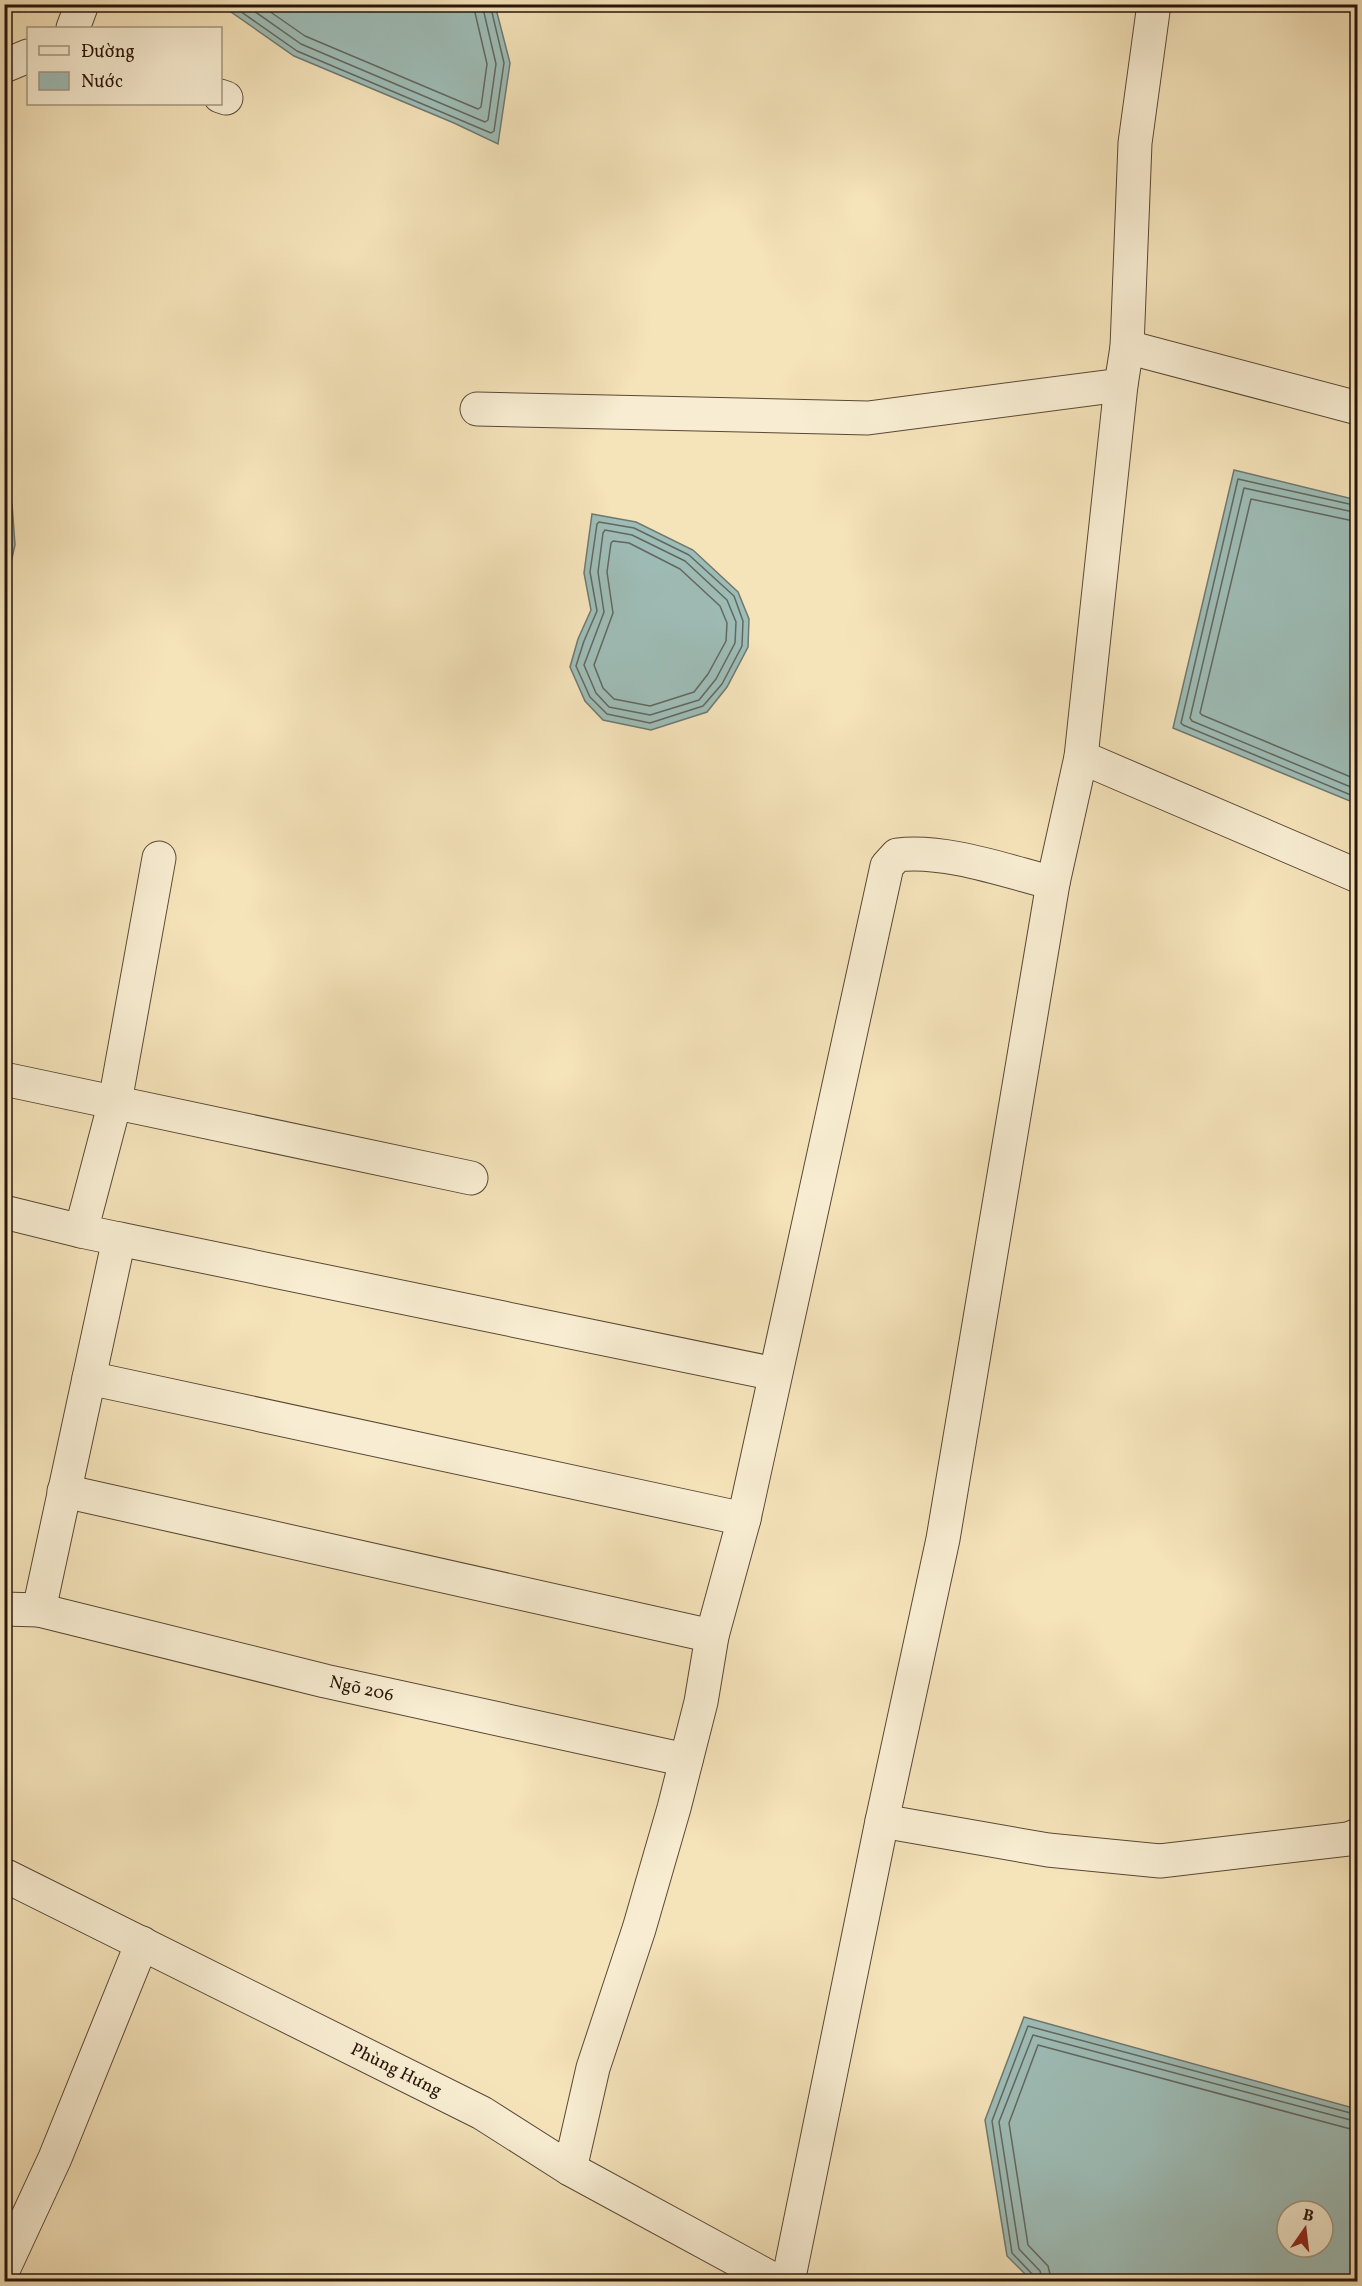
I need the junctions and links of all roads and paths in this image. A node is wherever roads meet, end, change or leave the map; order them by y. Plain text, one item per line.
1 (82, 4) edge
2 (1154, 4) edge
3 (73, 27) edge
4 (27, 56) edge
5 (4, 66) edge
6 (1127, 347) junction
7 (1121, 385) junction
8 (1358, 408) edge
9 (477, 409) dead end
10 (1081, 757) junction
11 (159, 858) dead end
12 (1358, 876) edge
13 (1053, 883) junction
14 (4, 1079) edge
15 (115, 1102) junction
16 (471, 1178) dead end
17 (4, 1212) edge
18 (81, 1231) junction
19 (119, 1239) junction
20 (774, 1374) junction
21 (89, 1378) junction
22 (64, 1491) junction
23 (744, 1519) junction
24 (4, 1609) edge
25 (39, 1610) junction
26 (712, 1636) junction
27 (686, 1760) junction
28 (882, 1821) junction
29 (1358, 1835) edge
30 (4, 1875) edge
31 (142, 1943) junction
32 (570, 2169) junction
33 (4, 2268) edge
34 (778, 2282) edge
35 (788, 2282) edge

1 - 3 street
2 - 6 street
4 - 5 street
6 - 7 street
6 - 8 street
7 - 9 street
7 - 10 street
10 - 12 street
10 - 13 street
11 - 15 street
13 - 20 street
13 - 28 street
14 - 15 street
15 - 16 street
15 - 18 street
17 - 18 street
18 - 19 street
19 - 20 street
19 - 21 street
20 - 23 street
21 - 22 street
21 - 23 street
22 - 25 street
22 - 26 street
23 - 26 street
24 - 25 street, Ngõ 206
25 - 27 street, Ngõ 206
26 - 27 street
27 - 32 street
28 - 29 street
28 - 35 street
30 - 31 street, Phùng Hưng
31 - 32 street, Phùng Hưng
31 - 33 street
32 - 34 street, Phùng Hưng

